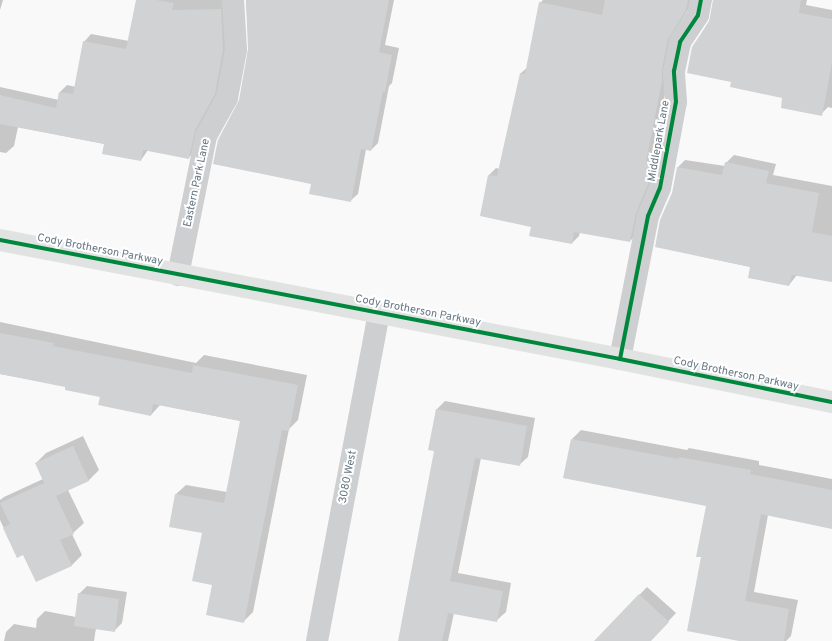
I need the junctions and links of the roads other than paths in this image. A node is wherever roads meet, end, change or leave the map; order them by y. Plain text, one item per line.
1 (233, 0) edge
2 (701, 0) edge
3 (0, 240) edge
4 (178, 275) junction
5 (379, 313) junction
6 (620, 359) junction
7 (832, 402) edge
8 (317, 641) edge

1 - 4 street, Eastern Park Lane
2 - 6 street, Middlepark Lane
3 - 4 main road, Cody Brotherson Parkway
4 - 5 main road, Cody Brotherson Parkway
5 - 6 main road, Cody Brotherson Parkway
5 - 8 street, 3080 West
6 - 7 main road, Cody Brotherson Parkway

